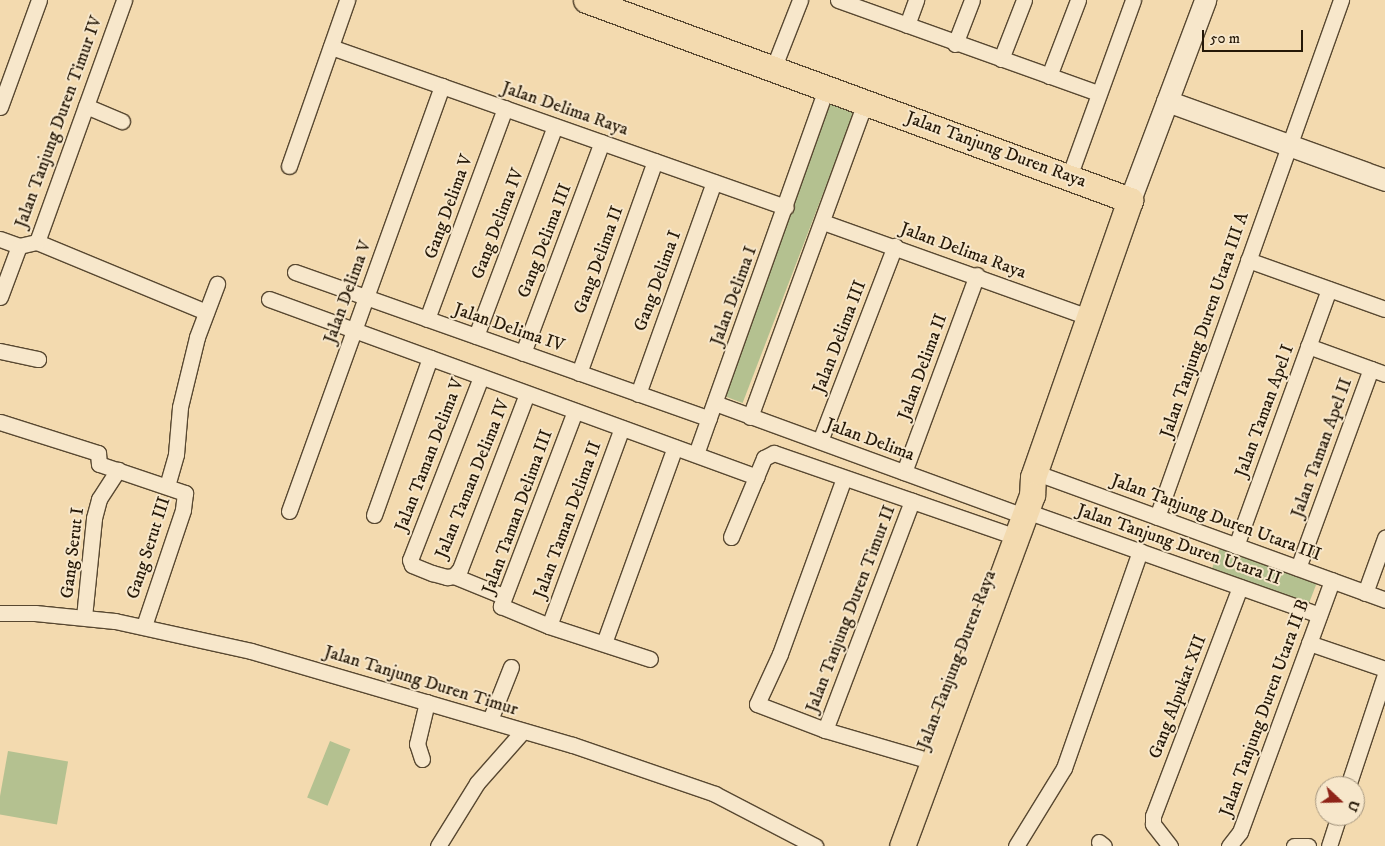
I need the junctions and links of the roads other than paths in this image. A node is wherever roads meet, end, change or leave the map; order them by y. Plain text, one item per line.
1 (39, 0) edge
2 (124, 0) edge
3 (347, 0) edge
4 (586, 0) edge
5 (800, 0) edge
6 (838, 0) edge
7 (916, 0) edge
8 (972, 0) edge
9 (1024, 0) edge
10 (1078, 0) edge
11 (1132, 0) edge
12 (1205, 0) edge
13 (1341, 0) edge
14 (860, 4) edge
15 (907, 25) junction
16 (955, 44) junction
17 (331, 47) junction
18 (1001, 59) junction
19 (773, 69) junction
20 (1049, 76) junction
21 (442, 86) junction
22 (826, 88) junction
23 (1098, 93) junction
24 (1167, 101) junction
25 (865, 102) junction
26 (86, 106) junction
27 (0, 107) edge
28 (505, 108) junction
29 (122, 121) dead end
30 (555, 126) junction
31 (602, 142) junction
32 (1288, 145) junction
33 (655, 161) junction
34 (289, 166) dead end
35 (1068, 177) junction
36 (1385, 180) edge
37 (714, 182) junction
38 (1130, 200) junction
39 (786, 207) junction
40 (823, 222) junction
41 (0, 239) edge
42 (37, 242) junction
43 (20, 246) junction
44 (895, 246) junction
45 (1248, 260) junction
46 (295, 272) dead end
47 (977, 276) junction
48 (217, 284) dead end
49 (1329, 289) junction
50 (0, 297) edge
51 (366, 297) junction
52 (269, 299) dead end
53 (1385, 309) edge
54 (206, 312) junction
55 (1089, 317) junction
56 (427, 319) junction
57 (354, 331) junction
58 (476, 336) junction
59 (1308, 346) junction
60 (0, 351) edge
61 (523, 353) junction
62 (430, 358) junction
63 (38, 359) dead end
64 (1378, 372) edge
65 (579, 373) junction
66 (481, 377) junction
67 (527, 394) junction
68 (638, 394) junction
69 (715, 403) junction
70 (575, 411) junction
71 (750, 416) junction
72 (709, 419) junction
73 (0, 422) edge
74 (622, 428) junction
75 (820, 441) junction
76 (675, 447) junction
77 (696, 454) junction
78 (118, 470) junction
79 (904, 472) junction
80 (1033, 475) junction
81 (756, 477) junction
82 (844, 478) junction
83 (167, 486) junction
84 (912, 501) junction
85 (289, 511) dead end
86 (374, 515) dead end
87 (1157, 517) junction
88 (1014, 519) junction
89 (731, 537) dead end
90 (1385, 538) edge
91 (1236, 546) junction
92 (414, 548) joint
93 (1140, 552) junction
94 (1298, 568) junction
95 (454, 576) junction
96 (1332, 580) junction
97 (1240, 587) junction
98 (1365, 593) junction
99 (503, 596) junction
100 (1385, 600) edge
101 (0, 613) edge
102 (1319, 614) junction
103 (84, 617) junction
104 (144, 626) junction
105 (549, 626) junction
106 (604, 643) junction
107 (1309, 643) junction
108 (650, 659) dead end
109 (511, 667) dead end
110 (1385, 669) edge
111 (1385, 675) edge
112 (427, 702) junction
113 (490, 720) junction
114 (826, 730) junction
115 (523, 731) junction
116 (920, 758) junction
117 (422, 759) dead end
118 (1351, 776) edge
119 (1335, 826) edge
120 (438, 846) edge
121 (815, 846) edge
122 (887, 846) edge
123 (902, 846) edge
124 (1016, 846) edge
125 (1170, 846) edge
126 (1229, 846) edge
127 (1294, 846) edge
128 (1308, 846) edge
129 (1329, 846) edge

1 - 27 street
2 - 26 street, Jalan Tanjung Duren Timur IV
3 - 17 street
4 - 19 main road, Jalan Tanjung Duren Raya
5 - 19 street
6 - 14 street
7 - 15 street
8 - 16 street
9 - 18 street
10 - 20 street
11 - 23 street
12 - 24 street
13 - 32 street, Jalan Tanjung Duren Utara III A
14 - 15 street
15 - 16 street
16 - 18 street
17 - 21 street, Jalan Delima Raya
17 - 34 street
18 - 20 street
19 - 22 main road, Jalan Tanjung Duren Raya
20 - 23 street
21 - 28 street, Jalan Delima Raya
21 - 51 street, Jalan Delima V
22 - 25 main road, Jalan Tanjung Duren Raya
22 - 39 street, Jalan Delima I
23 - 35 street
24 - 32 street
24 - 38 street
25 - 35 main road, Jalan Tanjung Duren Raya
25 - 40 street
26 - 29 street
26 - 42 street, Jalan Tanjung Duren Timur IV
28 - 30 street, Jalan Delima Raya
28 - 56 street, Gang Delima V
30 - 31 street, Jalan Delima Raya
30 - 58 street, Gang Delima IV
31 - 33 street, Jalan Delima Raya
31 - 61 street, Gang Delima III
32 - 36 street
32 - 45 street, Jalan Tanjung Duren Utara III A
33 - 37 street, Jalan Delima Raya
33 - 65 street, Gang Delima II
35 - 38 main road, Jalan Tanjung Duren Raya
37 - 39 street, Jalan Delima Raya
37 - 68 street, Gang Delima I
38 - 55 main road, Jalan Tanjung Duren Raya
39 - 69 street, Jalan Delima I
40 - 44 street, Jalan Delima Raya
40 - 71 street
41 - 43 street
42 - 43 street, Jalan Tanjung Duren Timur IV
42 - 54 street
43 - 50 street
44 - 47 street, Jalan Delima Raya
44 - 75 street, Jalan Delima III
45 - 49 street
45 - 87 street, Jalan Tanjung Duren Utara III A
46 - 51 street, Jalan Delima IV
47 - 55 street, Jalan Delima Raya
47 - 79 street, Jalan Delima II
48 - 54 street
49 - 53 street
49 - 59 street, Jalan Taman Apel I
51 - 56 street, Jalan Delima IV
51 - 57 street, Jalan Delima V
52 - 57 street
54 - 83 street
55 - 80 main road, Jalan Tanjung Duren Raya
56 - 58 street, Jalan Delima IV
57 - 62 street
57 - 85 street, Jalan Delima V
58 - 61 street, Jalan Delima IV
59 - 64 street
59 - 91 street, Jalan Taman Apel I
60 - 63 street
61 - 65 street, Jalan Delima IV
62 - 66 street
62 - 86 street
64 - 94 street, Jalan Taman Apel II
65 - 68 street, Jalan Delima IV
66 - 67 street
66 - 92 street, Jalan Taman Delima V
67 - 70 street
67 - 95 street, Jalan Taman Delima IV
68 - 72 street, Jalan Delima IV
69 - 71 street, Jalan Delima
69 - 72 street, Jalan Delima I
70 - 74 street
70 - 99 street, Jalan Taman Delima III
71 - 75 street, Jalan Delima
72 - 77 street, Jalan Delima I
73 - 78 street, Gang Serut III
74 - 76 street
74 - 105 street, Jalan Taman Delima II
75 - 79 street, Jalan Delima
76 - 77 street
76 - 106 street
77 - 81 street
78 - 83 street, Gang Serut III
78 - 103 street, Gang Serut I
79 - 88 street, Jalan Delima
80 - 87 street, Jalan Tanjung Duren Utara III
80 - 88 main road, Jalan Tanjung Duren Raya
81 - 82 street
81 - 89 street
82 - 84 street
82 - 114 street
83 - 104 street, Gang Serut III
84 - 88 street
84 - 114 street, Jalan Tanjung Duren Timur II
87 - 91 street, Jalan Tanjung Duren Utara III
88 - 93 street, Jalan Tanjung Duren Utara II
88 - 116 main road, Jalan Tanjung Duren Raya
88 - 123 main road, Jalan Tanjung Duren Raya
90 - 98 street
91 - 94 street, Jalan Tanjung Duren Utara III
92 - 95 street, Jalan Taman Delima IV
93 - 97 street, Jalan Tanjung Duren Utara II
93 - 124 street
94 - 96 street, Jalan Tanjung Duren Utara III
95 - 99 street
96 - 98 street, Jalan Tanjung Duren Utara III
96 - 102 street, Jalan Tanjung Duren Utara II B
97 - 102 street, Jalan Tanjung Duren Utara II
97 - 125 street, Gang Alpukat XII
98 - 100 street, Jalan Tanjung Duren Utara III
99 - 105 street, Jalan Taman Delima III
101 - 103 street, Jalan Tanjung Duren Timur
102 - 107 street, Jalan Tanjung Duren Utara II B
103 - 104 street, Jalan Tanjung Duren Timur
104 - 112 street, Jalan Tanjung Duren Timur
105 - 106 street
106 - 108 street
107 - 110 street
107 - 126 street, Jalan Tanjung Duren Utara II B
109 - 113 street
111 - 118 street
112 - 113 street, Jalan Tanjung Duren Timur
112 - 117 street
113 - 115 street, Jalan Tanjung Duren Timur
114 - 116 street
115 - 120 street
115 - 121 street, Jalan Tanjung Duren Timur
116 - 122 main road, Jalan Tanjung Duren Raya
119 - 129 street
127 - 128 street

